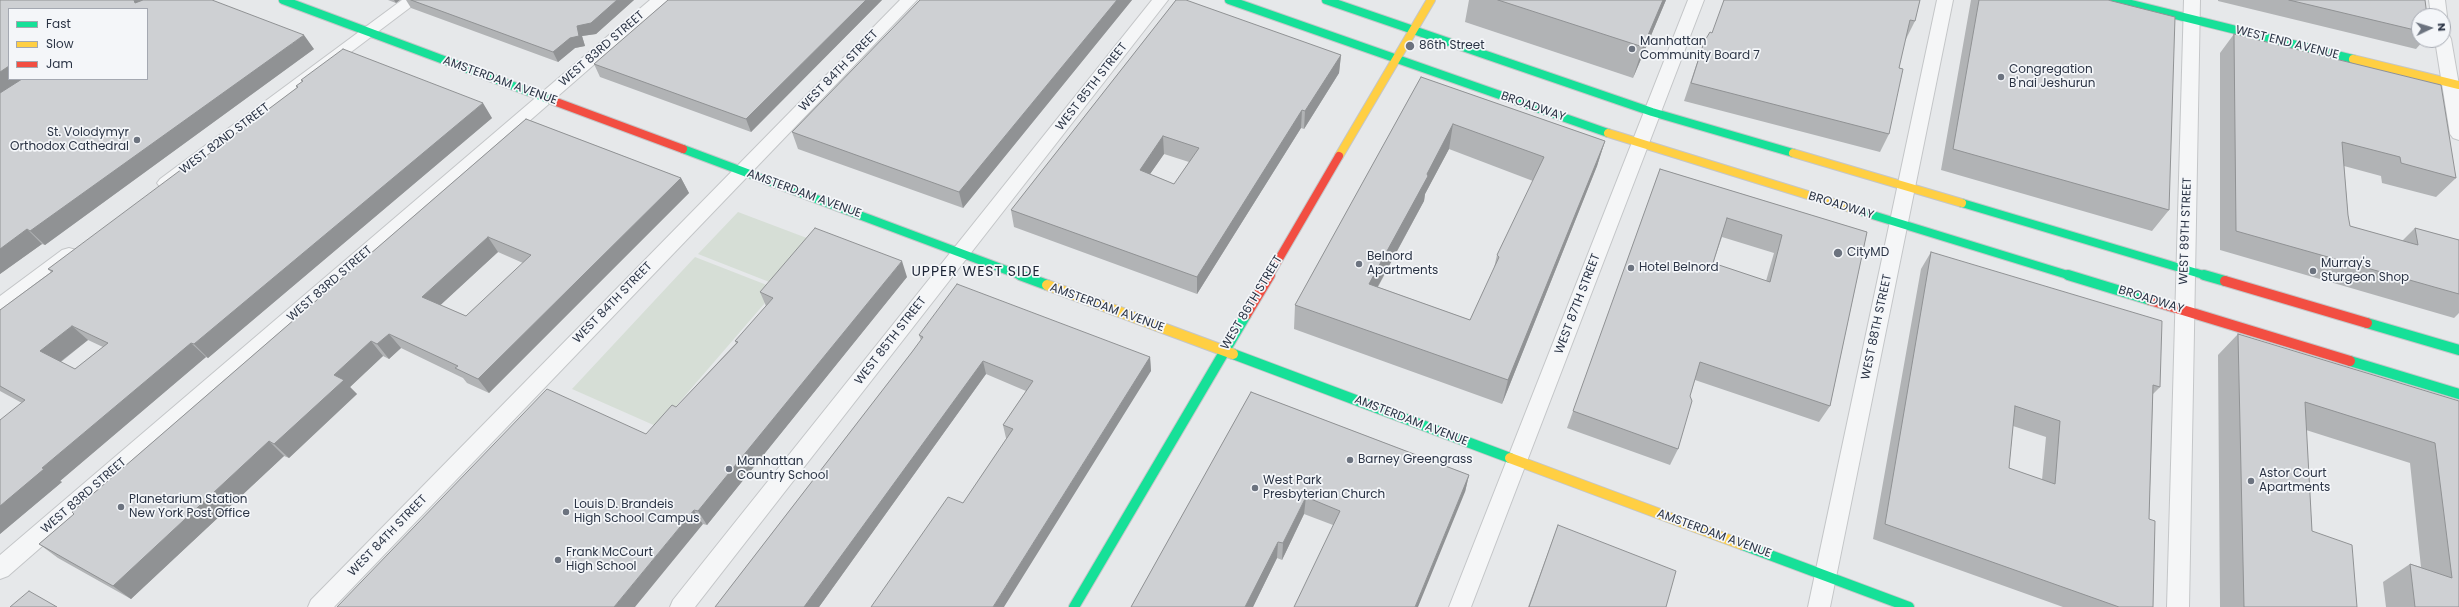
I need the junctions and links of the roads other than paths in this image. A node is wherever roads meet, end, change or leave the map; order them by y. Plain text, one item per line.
1 (283, 0) edge
2 (412, 0) edge
3 (660, 0) edge
4 (908, 0) edge
5 (1160, 0) edge
6 (1230, 0) edge
7 (1326, 0) edge
8 (1431, 0) edge
9 (1696, 0) edge
10 (1945, 0) edge
11 (2116, 0) edge
12 (2192, 0) edge
13 (2192, 19) junction
14 (1413, 30) junction
15 (369, 32) junction
16 (2445, 48) edge
17 (1396, 59) junction
18 (2455, 84) edge
19 (546, 98) junction
20 (1652, 112) junction
21 (2459, 134) edge
22 (1640, 144) junction
23 (742, 171) junction
24 (1906, 188) junction
25 (153, 192) edge
26 (1899, 223) junction
27 (83, 245) edge
28 (961, 253) junction
29 (2184, 270) junction
30 (0, 306) edge
31 (2183, 310) junction
32 (2459, 350) edge
33 (1224, 351) junction
34 (2459, 394) edge
35 (1517, 461) junction
36 (0, 569) edge
37 (1825, 576) junction
38 (319, 607) edge
39 (682, 607) edge
40 (1074, 607) edge
41 (1460, 607) edge
42 (1819, 607) edge
43 (1909, 607) edge
44 (2178, 607) edge

1 - 15 main road, AMSTERDAM AVENUE
2 - 15 street, WEST 82ND STREET
3 - 19 street, WEST 83RD STREET
4 - 23 street, WEST 84TH STREET
5 - 28 street, WEST 85TH STREET
6 - 17 main road, BROADWAY
7 - 14 main road
8 - 14 main road, WEST 86TH STREET
9 - 20 street, WEST 87TH STREET
10 - 24 street, WEST 88TH STREET
11 - 13 main road, WEST END AVENUE
12 - 13 street, WEST 89TH STREET
13 - 18 main road, WEST END AVENUE
13 - 29 street, WEST 89TH STREET
14 - 17 main road, WEST 86TH STREET
14 - 20 main road
15 - 19 main road, AMSTERDAM AVENUE
15 - 25 street, WEST 82ND STREET
16 - 18 street
17 - 22 main road, BROADWAY
17 - 33 main road, WEST 86TH STREET
18 - 21 street
19 - 23 main road, AMSTERDAM AVENUE
19 - 36 street, WEST 83RD STREET
20 - 22 street, WEST 87TH STREET
20 - 24 main road
22 - 26 main road, BROADWAY
22 - 35 street, WEST 87TH STREET
23 - 28 main road, AMSTERDAM AVENUE
23 - 38 street, WEST 84TH STREET
24 - 26 street, WEST 88TH STREET
24 - 29 main road
26 - 31 main road, BROADWAY
26 - 37 street, WEST 88TH STREET
27 - 30 street
28 - 33 main road, AMSTERDAM AVENUE
28 - 39 street, WEST 85TH STREET
29 - 31 street, WEST 89TH STREET
29 - 32 main road
31 - 34 main road, BROADWAY
31 - 44 street, WEST 89TH STREET
33 - 35 main road, AMSTERDAM AVENUE
33 - 40 main road, WEST 86TH STREET
35 - 37 main road, AMSTERDAM AVENUE
35 - 41 street, WEST 87TH STREET
37 - 42 street, WEST 88TH STREET
37 - 43 main road, AMSTERDAM AVENUE

